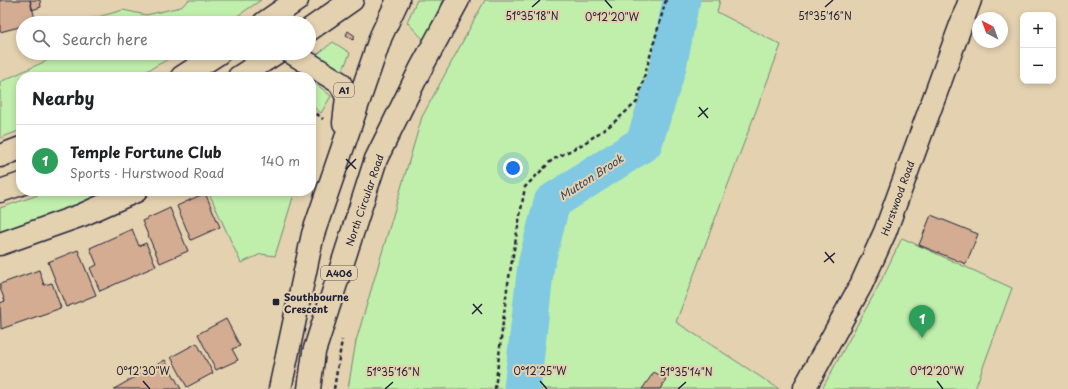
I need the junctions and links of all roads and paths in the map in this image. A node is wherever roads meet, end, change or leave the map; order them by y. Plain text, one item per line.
1 (297, 0) edge
2 (352, 0) edge
3 (398, 0) edge
4 (458, 0) edge
5 (666, 0) edge
6 (970, 0) edge
7 (274, 16) edge
8 (316, 25) edge
9 (208, 60) edge
10 (265, 60) edge
11 (304, 60) edge
12 (190, 72) edge
13 (247, 72) edge
14 (316, 113) edge
15 (324, 119) dead end
16 (16, 150) edge
17 (341, 154) junction
18 (0, 156) edge
19 (16, 186) edge
20 (0, 191) edge
21 (125, 196) edge
22 (0, 244) edge
23 (805, 387) dead end
24 (280, 389) edge
25 (309, 389) edge
26 (495, 389) edge

1 - 7 main road
2 - 8 main road
3 - 17 main road, A406
4 - 25 main road, North Circular Road / A406
5 - 26 path
6 - 23 main road, Hurstwood Road
9 - 12 main road
10 - 13 main road
11 - 17 main road, A1
14 - 15 path
16 - 18 main road
17 - 24 main road, A406
19 - 20 main road
21 - 22 main road

